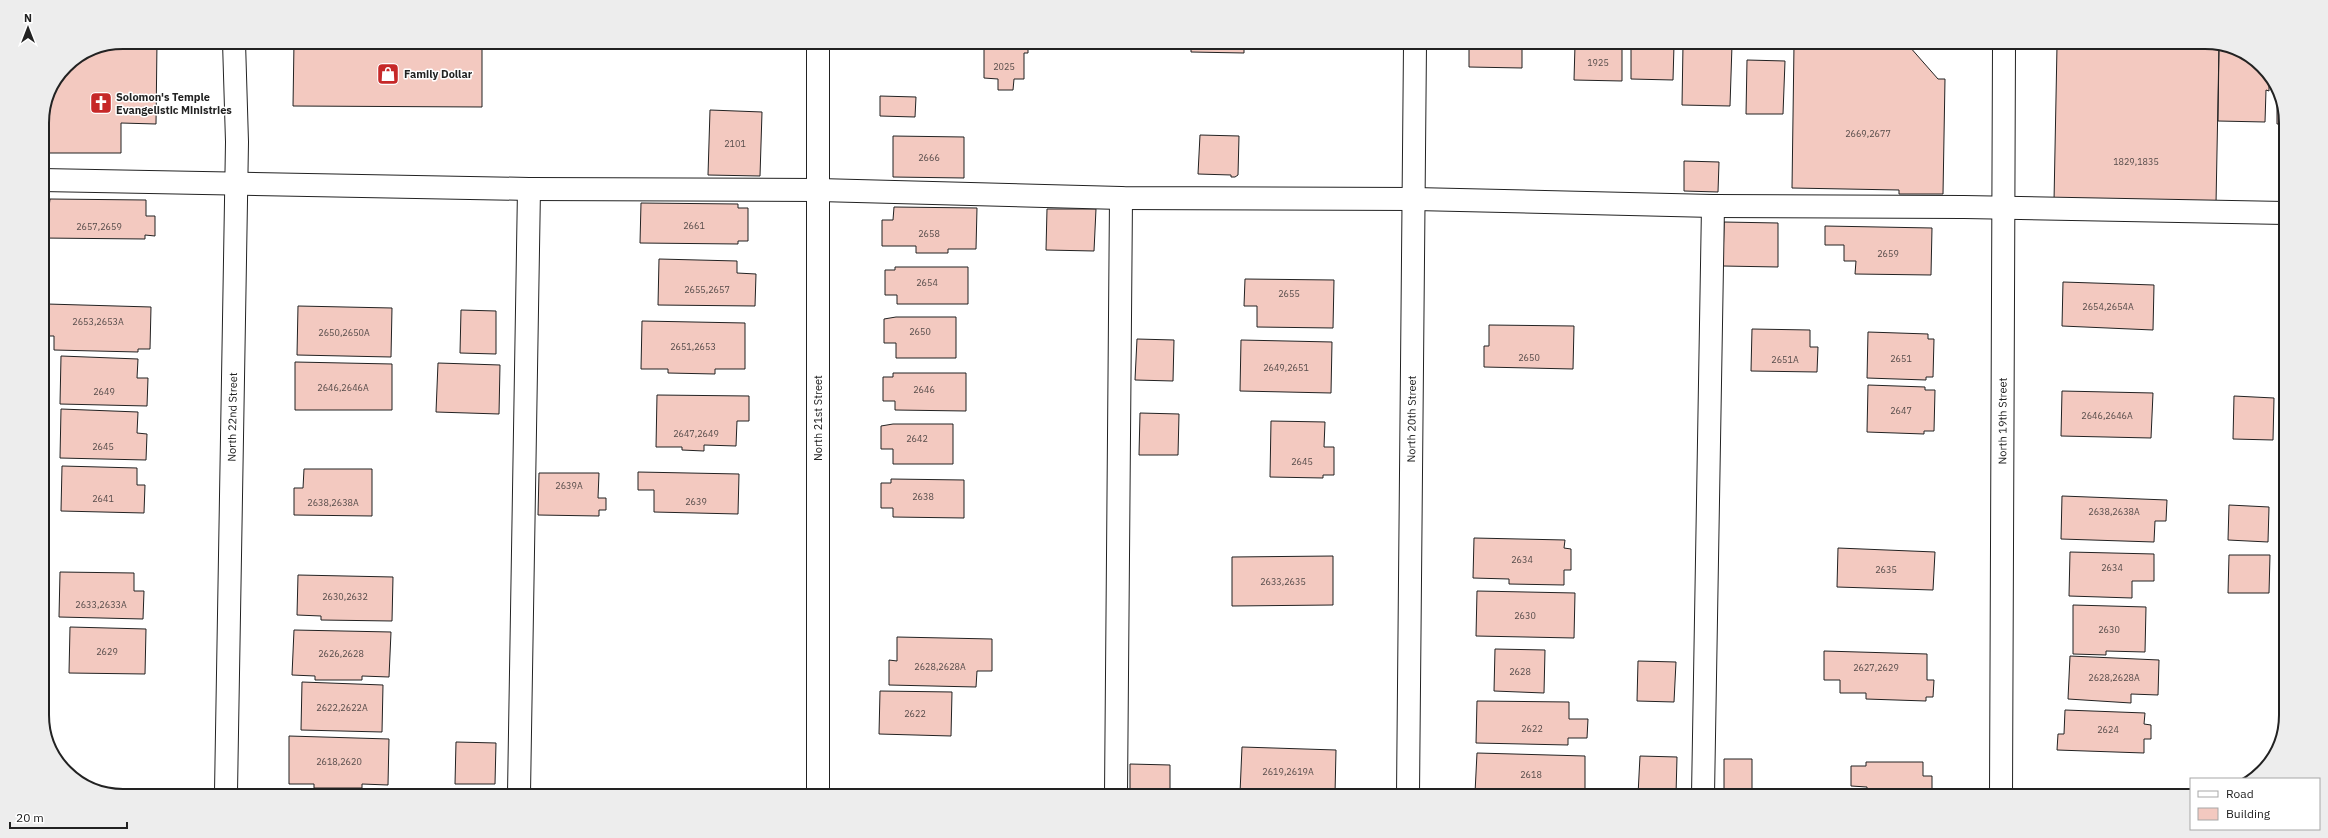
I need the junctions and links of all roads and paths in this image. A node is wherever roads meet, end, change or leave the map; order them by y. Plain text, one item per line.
1 (234, 49) edge
2 (818, 49) edge
3 (1415, 49) edge
4 (2004, 49) edge
5 (49, 180) edge
6 (236, 183) junction
7 (529, 188) junction
8 (819, 190) junction
9 (1121, 198) junction
10 (1415, 199) junction
11 (1713, 206) junction
12 (2004, 208) junction
13 (2279, 213) edge
14 (226, 789) edge
15 (519, 789) edge
16 (818, 789) edge
17 (1116, 789) edge
18 (1408, 789) edge
19 (1703, 789) edge
20 (2001, 789) edge

1 - 6 street, North 22nd Street
2 - 8 street, North 21st Street
3 - 10 street, North 20th Street
4 - 12 street, North 19th Street
5 - 6 street
6 - 7 street
6 - 14 street, North 22nd Street
7 - 8 street
7 - 15 street
8 - 9 street
8 - 16 street, North 21st Street
9 - 10 street
9 - 17 street
10 - 11 street
10 - 18 street, North 20th Street
11 - 12 street
11 - 19 street
12 - 13 street
12 - 20 street, North 19th Street

